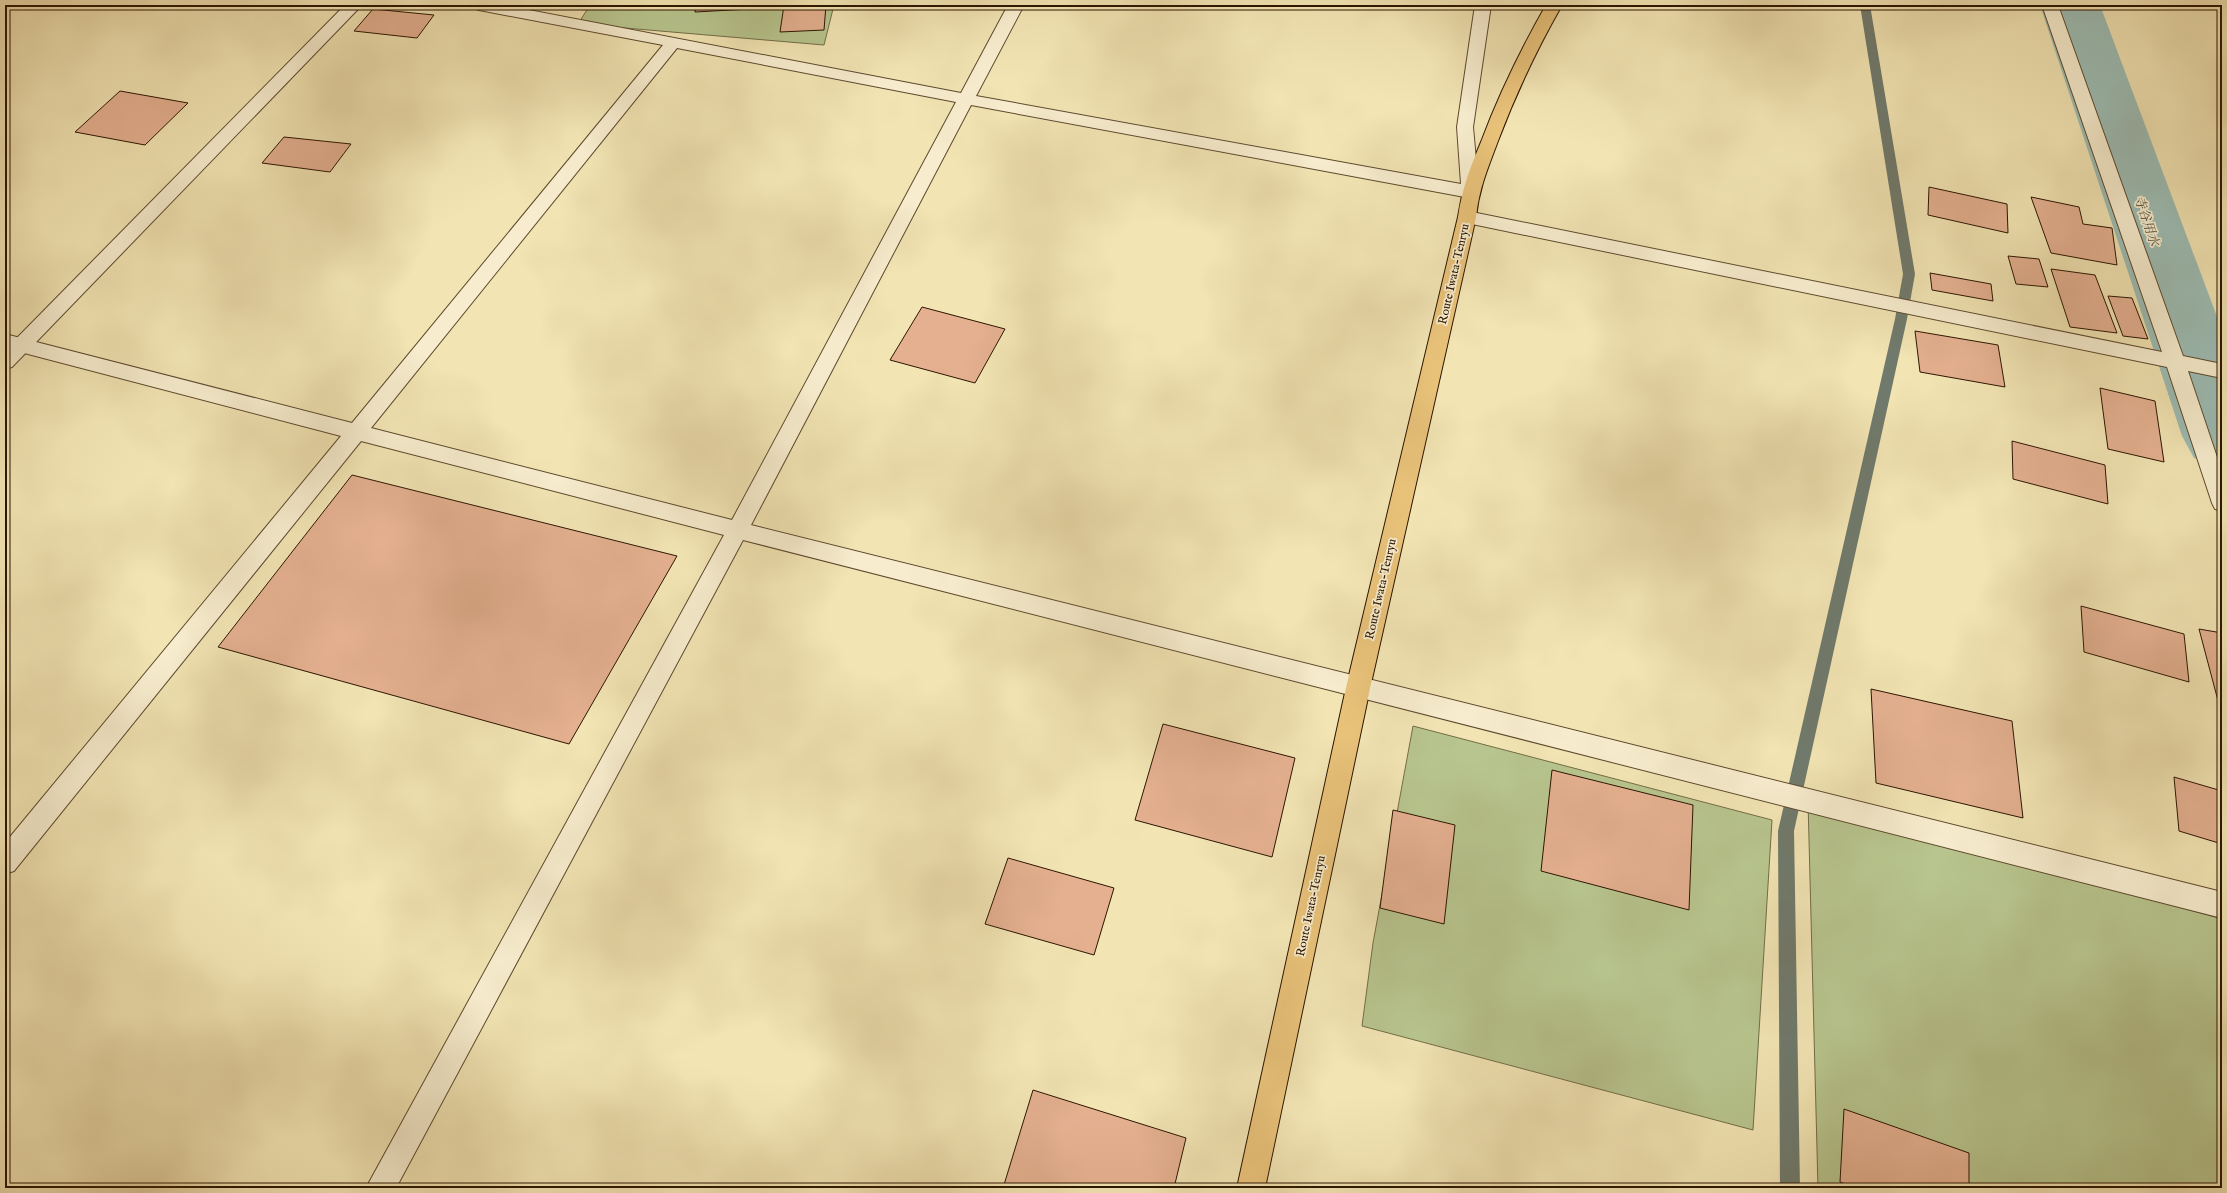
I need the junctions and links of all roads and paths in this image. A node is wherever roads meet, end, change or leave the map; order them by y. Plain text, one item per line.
1 (354, 5) edge
2 (479, 5) edge
3 (1016, 5) edge
4 (1483, 5) edge
5 (1554, 5) edge
6 (2050, 5) edge
7 (674, 42) junction
8 (967, 99) junction
9 (1470, 192) junction
10 (1467, 217) junction
11 (14, 343) edge
12 (2175, 361) junction
13 (5, 362) edge
14 (2222, 371) edge
15 (356, 432) junction
16 (2222, 502) edge
17 (737, 531) junction
18 (1358, 688) junction
19 (5, 862) edge
20 (2222, 905) edge
21 (380, 1188) edge
22 (1251, 1188) edge

1 - 11 street
2 - 7 street
3 - 8 street
4 - 9 street
5 - 9 main road, Route Iwata-Tenryu
6 - 12 street
7 - 8 street
7 - 15 street
8 - 9 street
8 - 17 street
9 - 10 main road, Route Iwata-Tenryu
10 - 12 street
10 - 18 main road, Route Iwata-Tenryu
11 - 13 street
11 - 15 street
12 - 14 street
12 - 16 street
15 - 17 street
15 - 19 street
17 - 18 street
17 - 21 street
18 - 20 street
18 - 22 main road, Route Iwata-Tenryu

